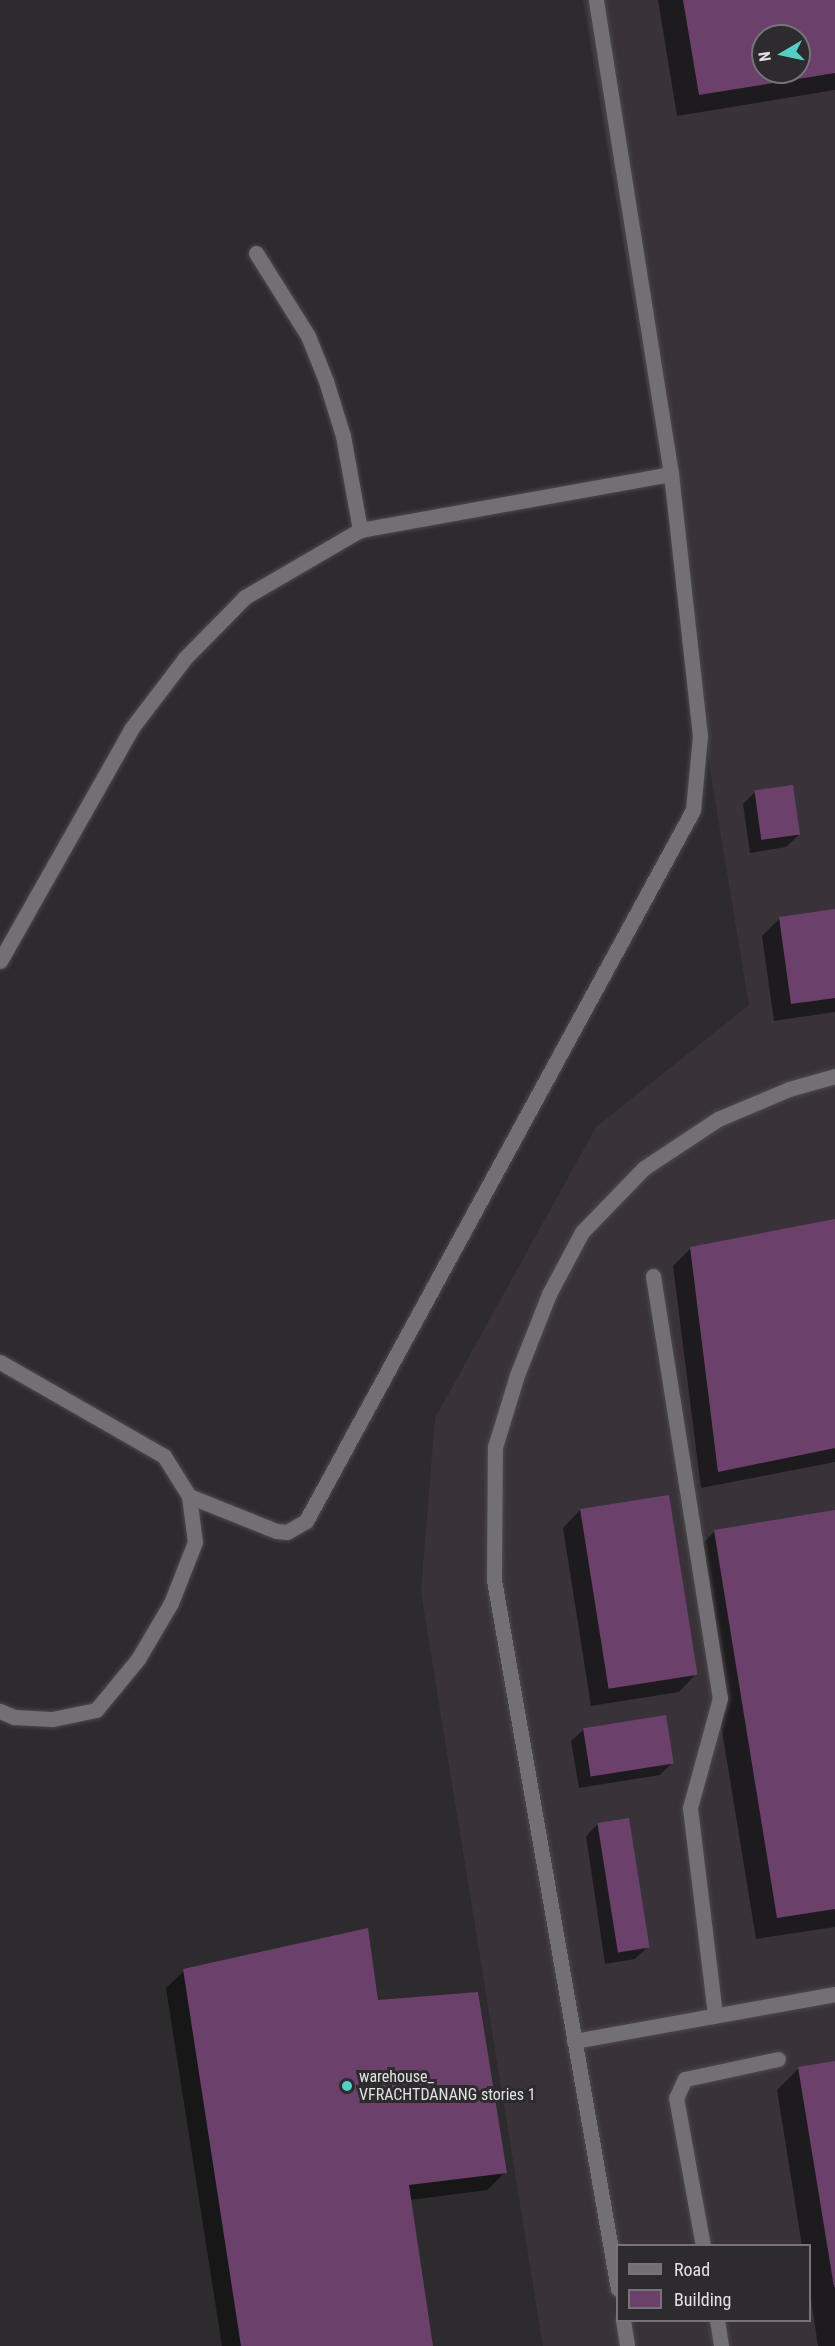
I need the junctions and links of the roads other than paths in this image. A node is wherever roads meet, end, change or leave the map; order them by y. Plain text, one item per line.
1 (596, 0) edge
2 (256, 253) dead end
3 (671, 474) junction
4 (360, 530) junction
5 (0, 961) edge
6 (835, 1076) edge
7 (653, 1276) dead end
8 (0, 1362) edge
9 (189, 1497) junction
10 (0, 1711) edge
11 (835, 1994) edge
12 (715, 2016) junction
13 (574, 2042) junction
14 (778, 2059) dead end
15 (703, 2244) edge
16 (616, 2278) edge
17 (623, 2322) edge
18 (717, 2322) edge
19 (627, 2346) edge
20 (722, 2346) edge

1 - 3 street
2 - 4 street
3 - 4 street
3 - 9 street
4 - 5 street
6 - 13 street
7 - 12 street
8 - 9 street
9 - 10 street
11 - 12 street
12 - 13 street
13 - 16 street
14 - 15 street
17 - 19 street
18 - 20 street

